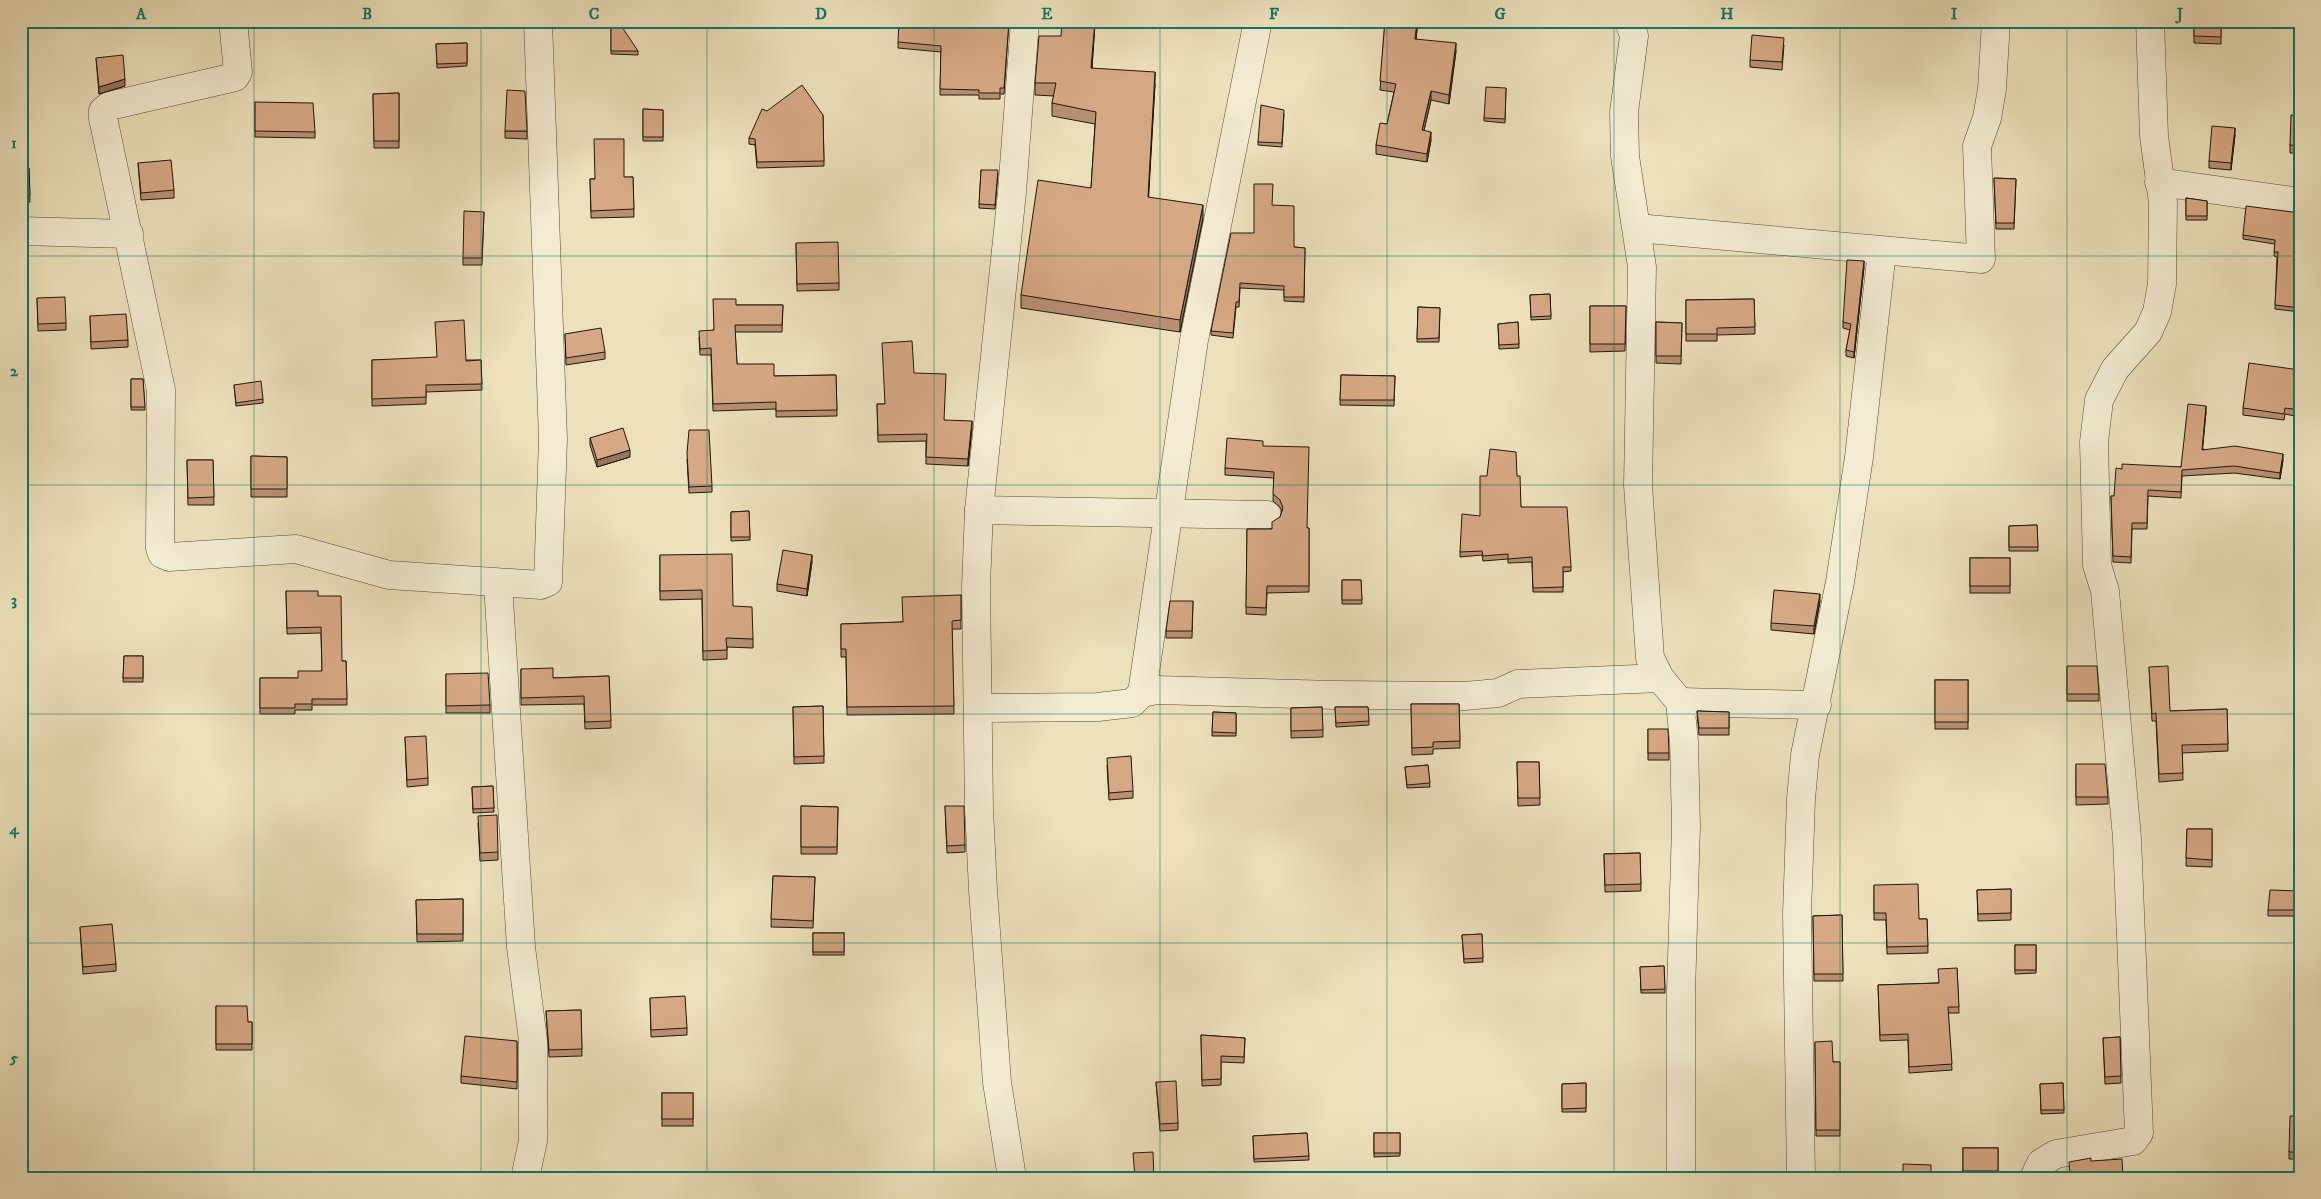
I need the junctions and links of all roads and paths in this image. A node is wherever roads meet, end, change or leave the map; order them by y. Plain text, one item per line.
1 (233, 21) edge
2 (538, 21) edge
3 (1025, 21) edge
4 (1258, 21) edge
5 (1629, 21) edge
6 (1996, 21) edge
7 (2150, 21) edge
8 (2159, 182) junction
9 (2300, 202) edge
10 (1636, 228) junction
11 (21, 232) edge
12 (129, 234) junction
13 (1882, 251) junction
14 (979, 510) junction
15 (1168, 512) junction
16 (1267, 515) dead end
17 (498, 584) junction
18 (1660, 678) junction
19 (1142, 693) junction
20 (1680, 702) junction
21 (1817, 706) junction
22 (978, 708) junction
23 (525, 1178) edge
24 (1012, 1178) edge
25 (1681, 1178) edge
26 (1801, 1178) edge
27 (2034, 1178) edge

1 - 12 street
2 - 17 street
3 - 14 street
4 - 15 street
5 - 10 street
6 - 13 street
7 - 8 street
8 - 9 street
8 - 27 street
10 - 13 street
10 - 18 street
11 - 12 street
12 - 17 street
13 - 21 street
14 - 15 street
14 - 22 street
15 - 16 street
15 - 19 street
17 - 23 street
18 - 19 street
18 - 20 street
19 - 22 street
20 - 21 street
20 - 25 street
21 - 26 street
22 - 24 street

